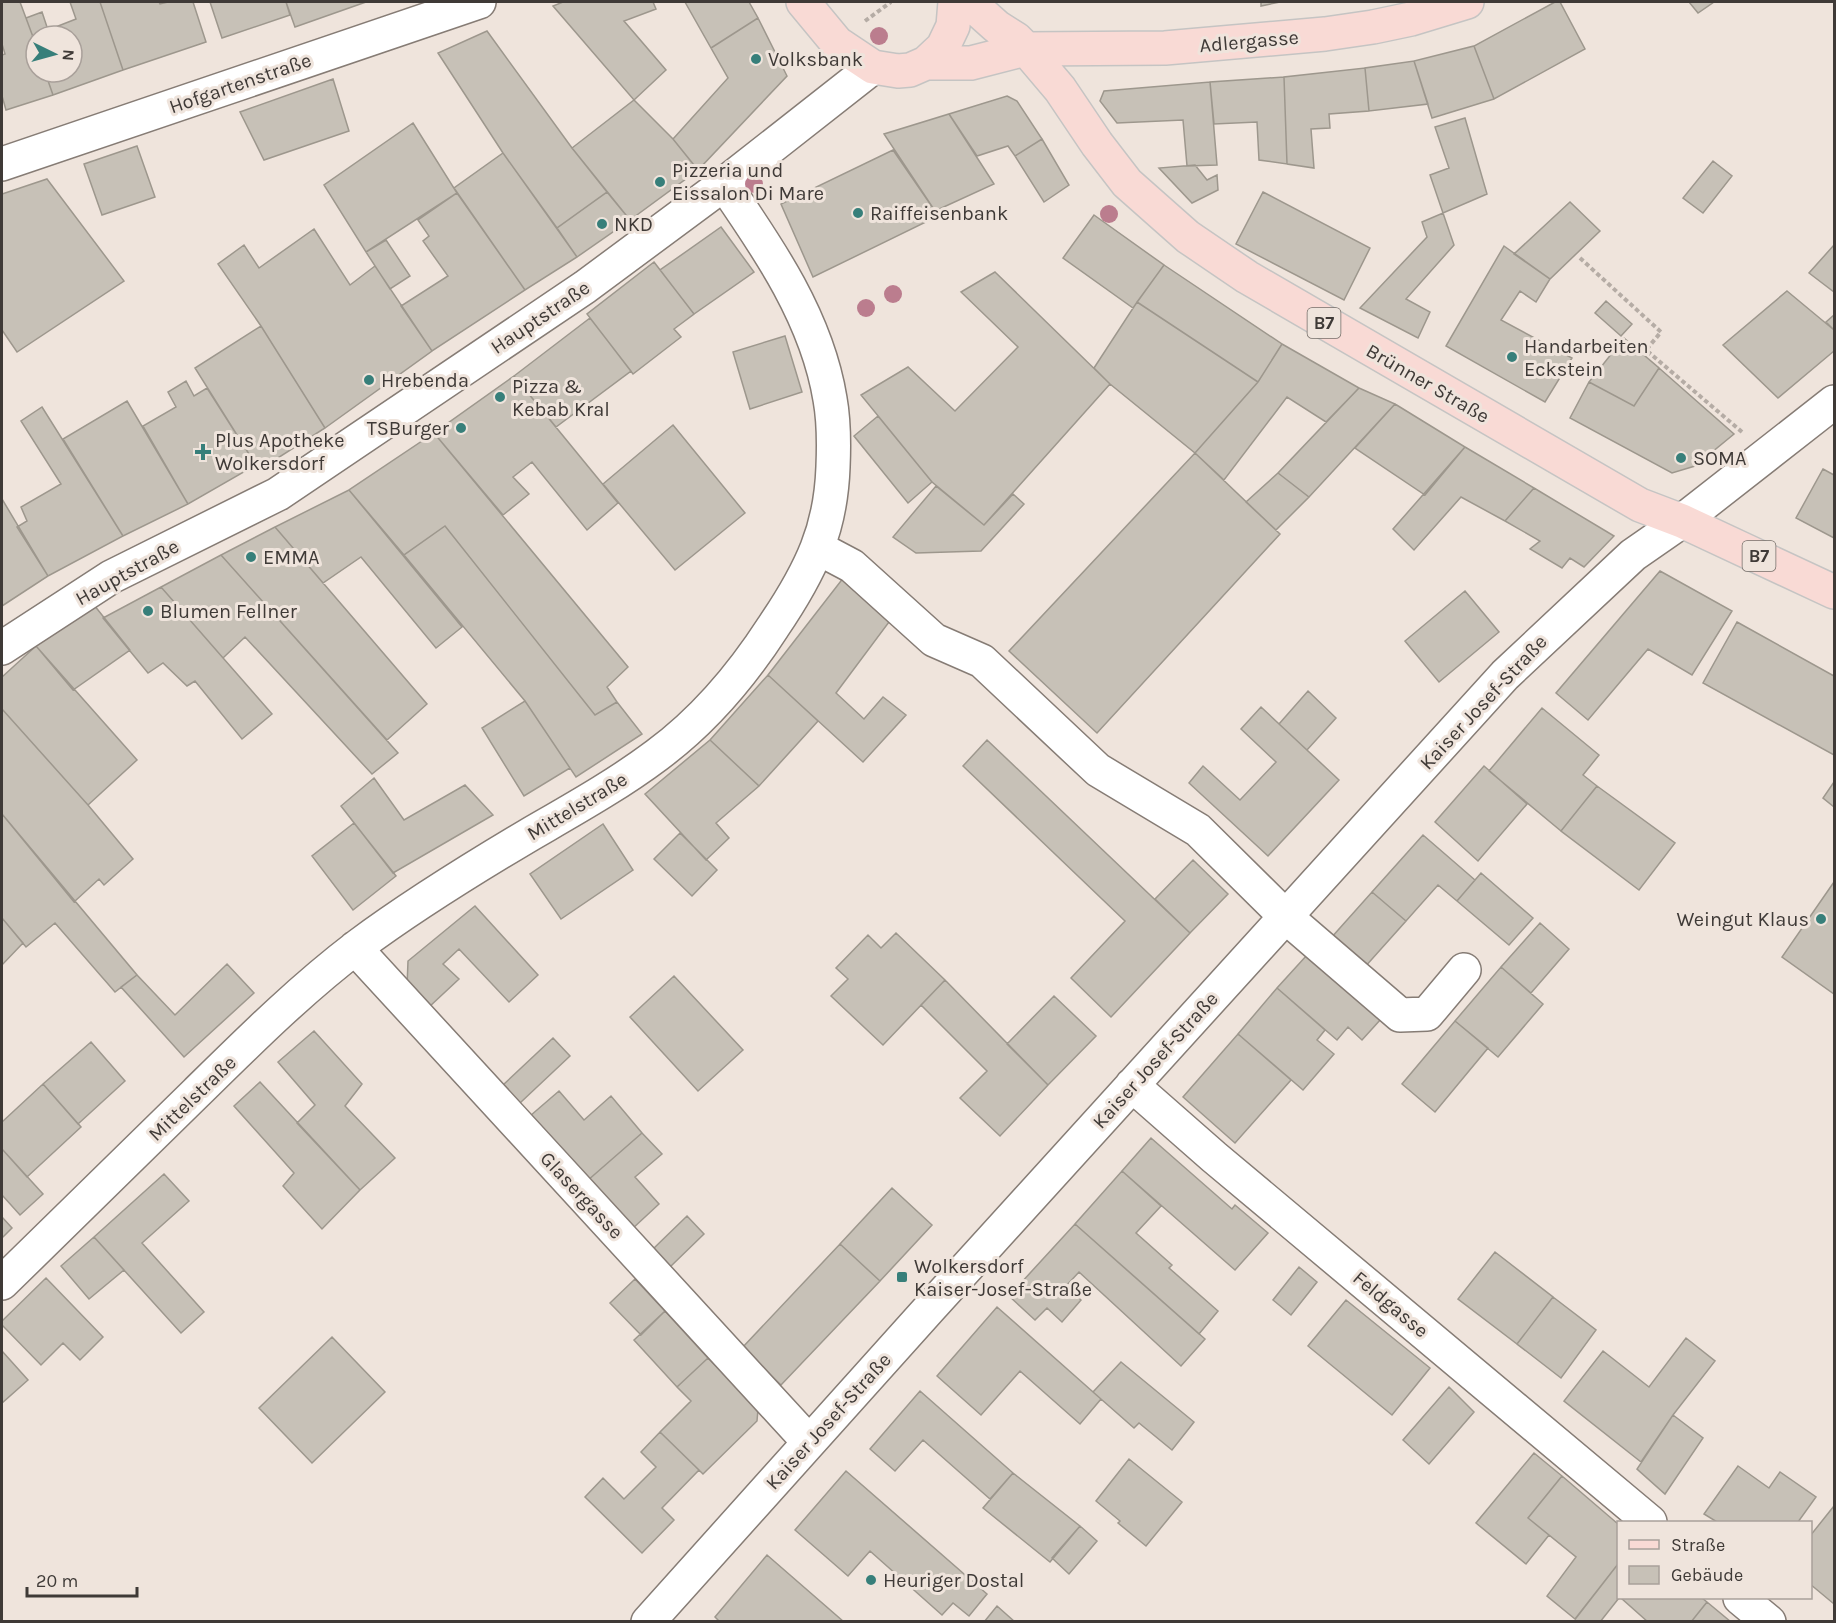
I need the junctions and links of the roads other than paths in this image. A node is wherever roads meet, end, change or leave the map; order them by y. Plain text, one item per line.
1 (479, 2) edge
2 (803, 2) edge
3 (955, 2) edge
4 (969, 2) edge
5 (1467, 2) edge
6 (1026, 49) junction
7 (926, 63) junction
8 (873, 67) junction
9 (2, 164) edge
10 (724, 184) junction
11 (1834, 402) edge
12 (1682, 521) junction
13 (818, 548) junction
14 (1834, 592) edge
15 (2, 648) edge
16 (1286, 917) junction
17 (355, 948) junction
18 (1464, 970) dead end
19 (1132, 1085) junction
20 (2, 1283) edge
21 (809, 1442) junction
22 (1649, 1521) edge
23 (1741, 1599) edge
24 (648, 1622) edge
25 (1769, 1622) edge

1 - 9 street, Hofgartenstraße
2 - 8 main road
3 - 7 main road
4 - 6 main road, B7
5 - 6 main road, Adlergasse
6 - 7 main road, Adlergasse
6 - 12 main road, Brünner Straße / B7
7 - 8 main road, Adlergasse
8 - 10 street, Hauptstraße
10 - 13 street, Mittelstraße
10 - 15 street, Hauptstraße
11 - 12 street, Kaiser Josef-Straße
12 - 14 main road, Brünner Straße / B7
12 - 16 street, Kaiser Josef-Straße
13 - 16 street
13 - 17 street, Mittelstraße
16 - 18 street
16 - 19 street, Kaiser Josef-Straße
17 - 20 street, Mittelstraße
17 - 21 street, Glasergasse
19 - 21 street, Kaiser Josef-Straße
19 - 22 street, Feldgasse
21 - 24 street, Kaiser Josef-Straße
23 - 25 street

